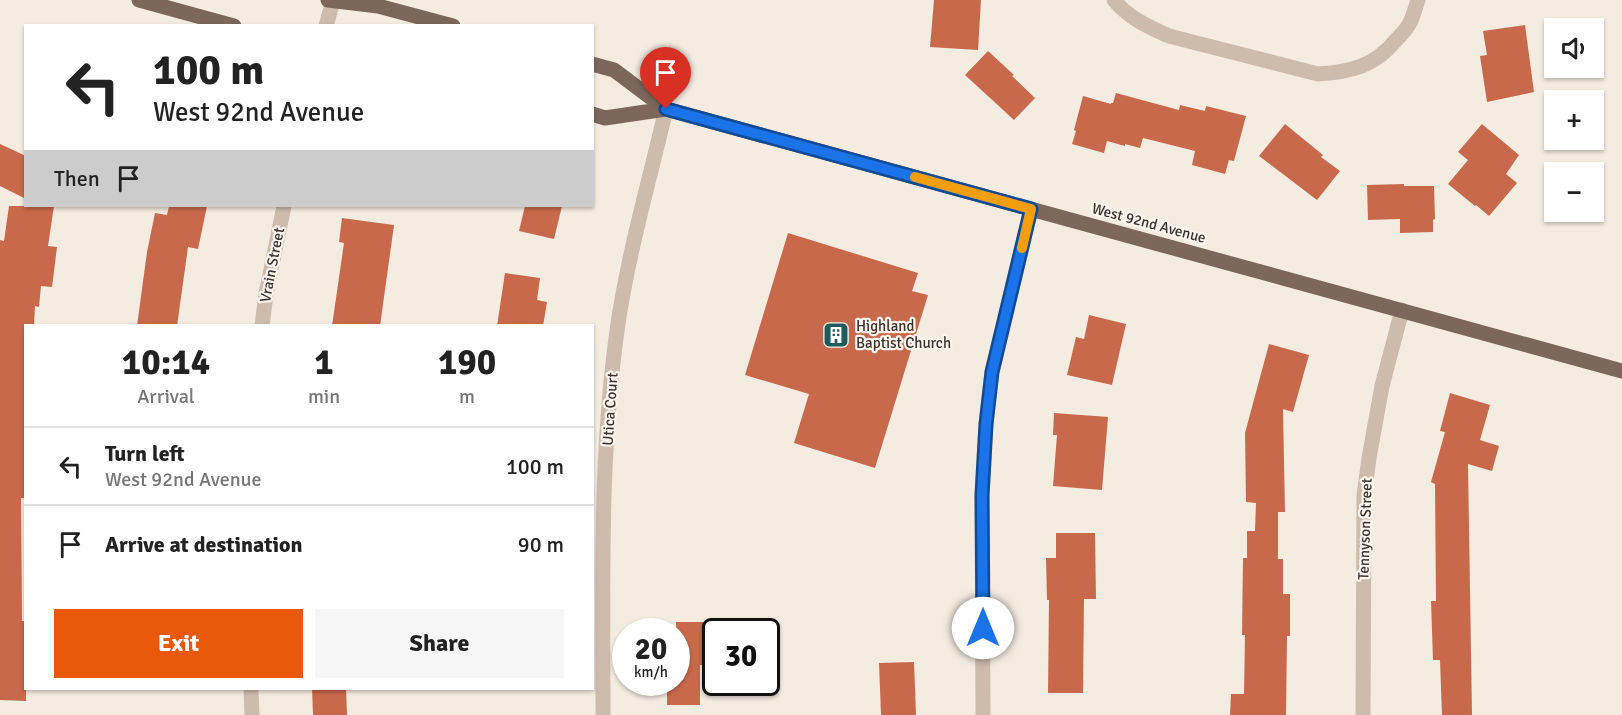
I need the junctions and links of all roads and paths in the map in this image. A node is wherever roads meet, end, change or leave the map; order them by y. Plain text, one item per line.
1 (139, 0) edge
2 (1114, 0) edge
3 (1418, 0) edge
4 (330, 1) edge
5 (227, 24) edge
6 (326, 24) edge
7 (446, 24) edge
8 (594, 65) edge
9 (666, 109) junction
10 (594, 115) edge
11 (284, 207) edge
12 (1031, 209) junction
13 (1402, 310) junction
14 (262, 324) edge
15 (1622, 371) edge
16 (251, 690) edge
17 (252, 715) edge
18 (603, 715) edge
19 (983, 715) edge
20 (1363, 715) edge

1 - 5 main road
2 - 3 street
4 - 6 street
4 - 7 main road
8 - 9 main road, West 92nd Avenue
9 - 10 main road, West 92nd Avenue
9 - 12 main road, West 92nd Avenue
9 - 18 street, Utica Court
11 - 14 street, Vrain Street
12 - 13 main road, West 92nd Avenue
12 - 19 street
13 - 15 main road, West 92nd Avenue
13 - 20 street, Tennyson Street
16 - 17 street

